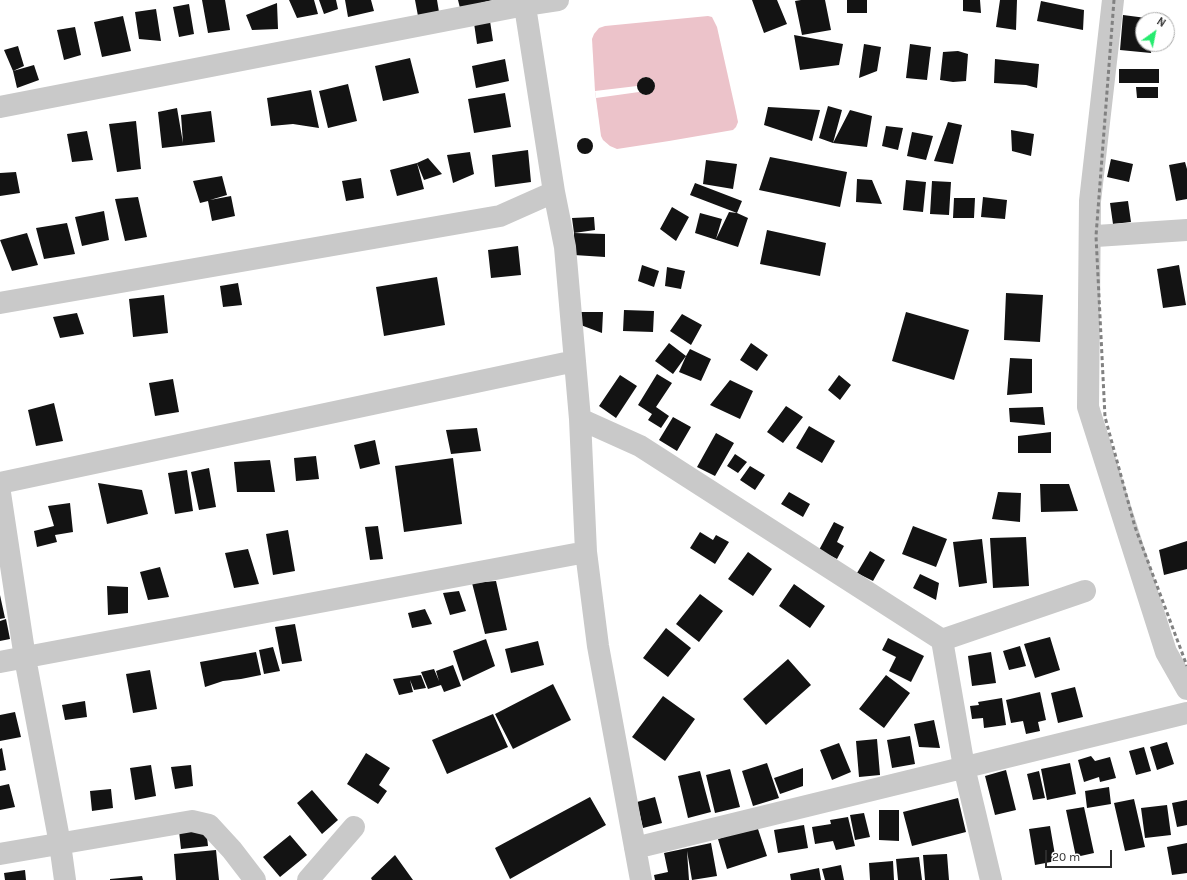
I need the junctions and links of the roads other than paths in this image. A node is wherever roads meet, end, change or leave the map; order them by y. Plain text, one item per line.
1 (558, 0) edge
2 (1112, 0) edge
3 (524, 2) edge
4 (0, 108) edge
5 (554, 192) junction
6 (1187, 230) edge
7 (1090, 235) junction
8 (0, 303) edge
9 (575, 361) junction
10 (580, 419) junction
11 (0, 483) edge
12 (0, 493) edge
13 (586, 552) junction
14 (1085, 591) dead end
15 (942, 640) junction
16 (25, 658) junction
17 (0, 662) edge
18 (1187, 689) edge
19 (1187, 713) edge
20 (964, 767) junction
21 (354, 827) dead end
22 (60, 844) junction
23 (635, 848) junction
24 (0, 854) edge
25 (65, 880) edge
26 (255, 880) edge
27 (308, 880) edge
28 (641, 880) edge
29 (991, 880) edge

1 - 3 street
2 - 7 street
3 - 4 street
3 - 5 street
5 - 8 street
5 - 9 street
6 - 7 street
7 - 18 street
9 - 10 street
9 - 11 street
10 - 13 street
10 - 15 street
12 - 16 street
13 - 16 street
13 - 23 street
14 - 15 street
15 - 20 street
16 - 17 street
16 - 22 street
19 - 20 street
20 - 23 street
20 - 29 street
21 - 27 street
22 - 24 street
22 - 25 street
22 - 26 street
23 - 28 street

